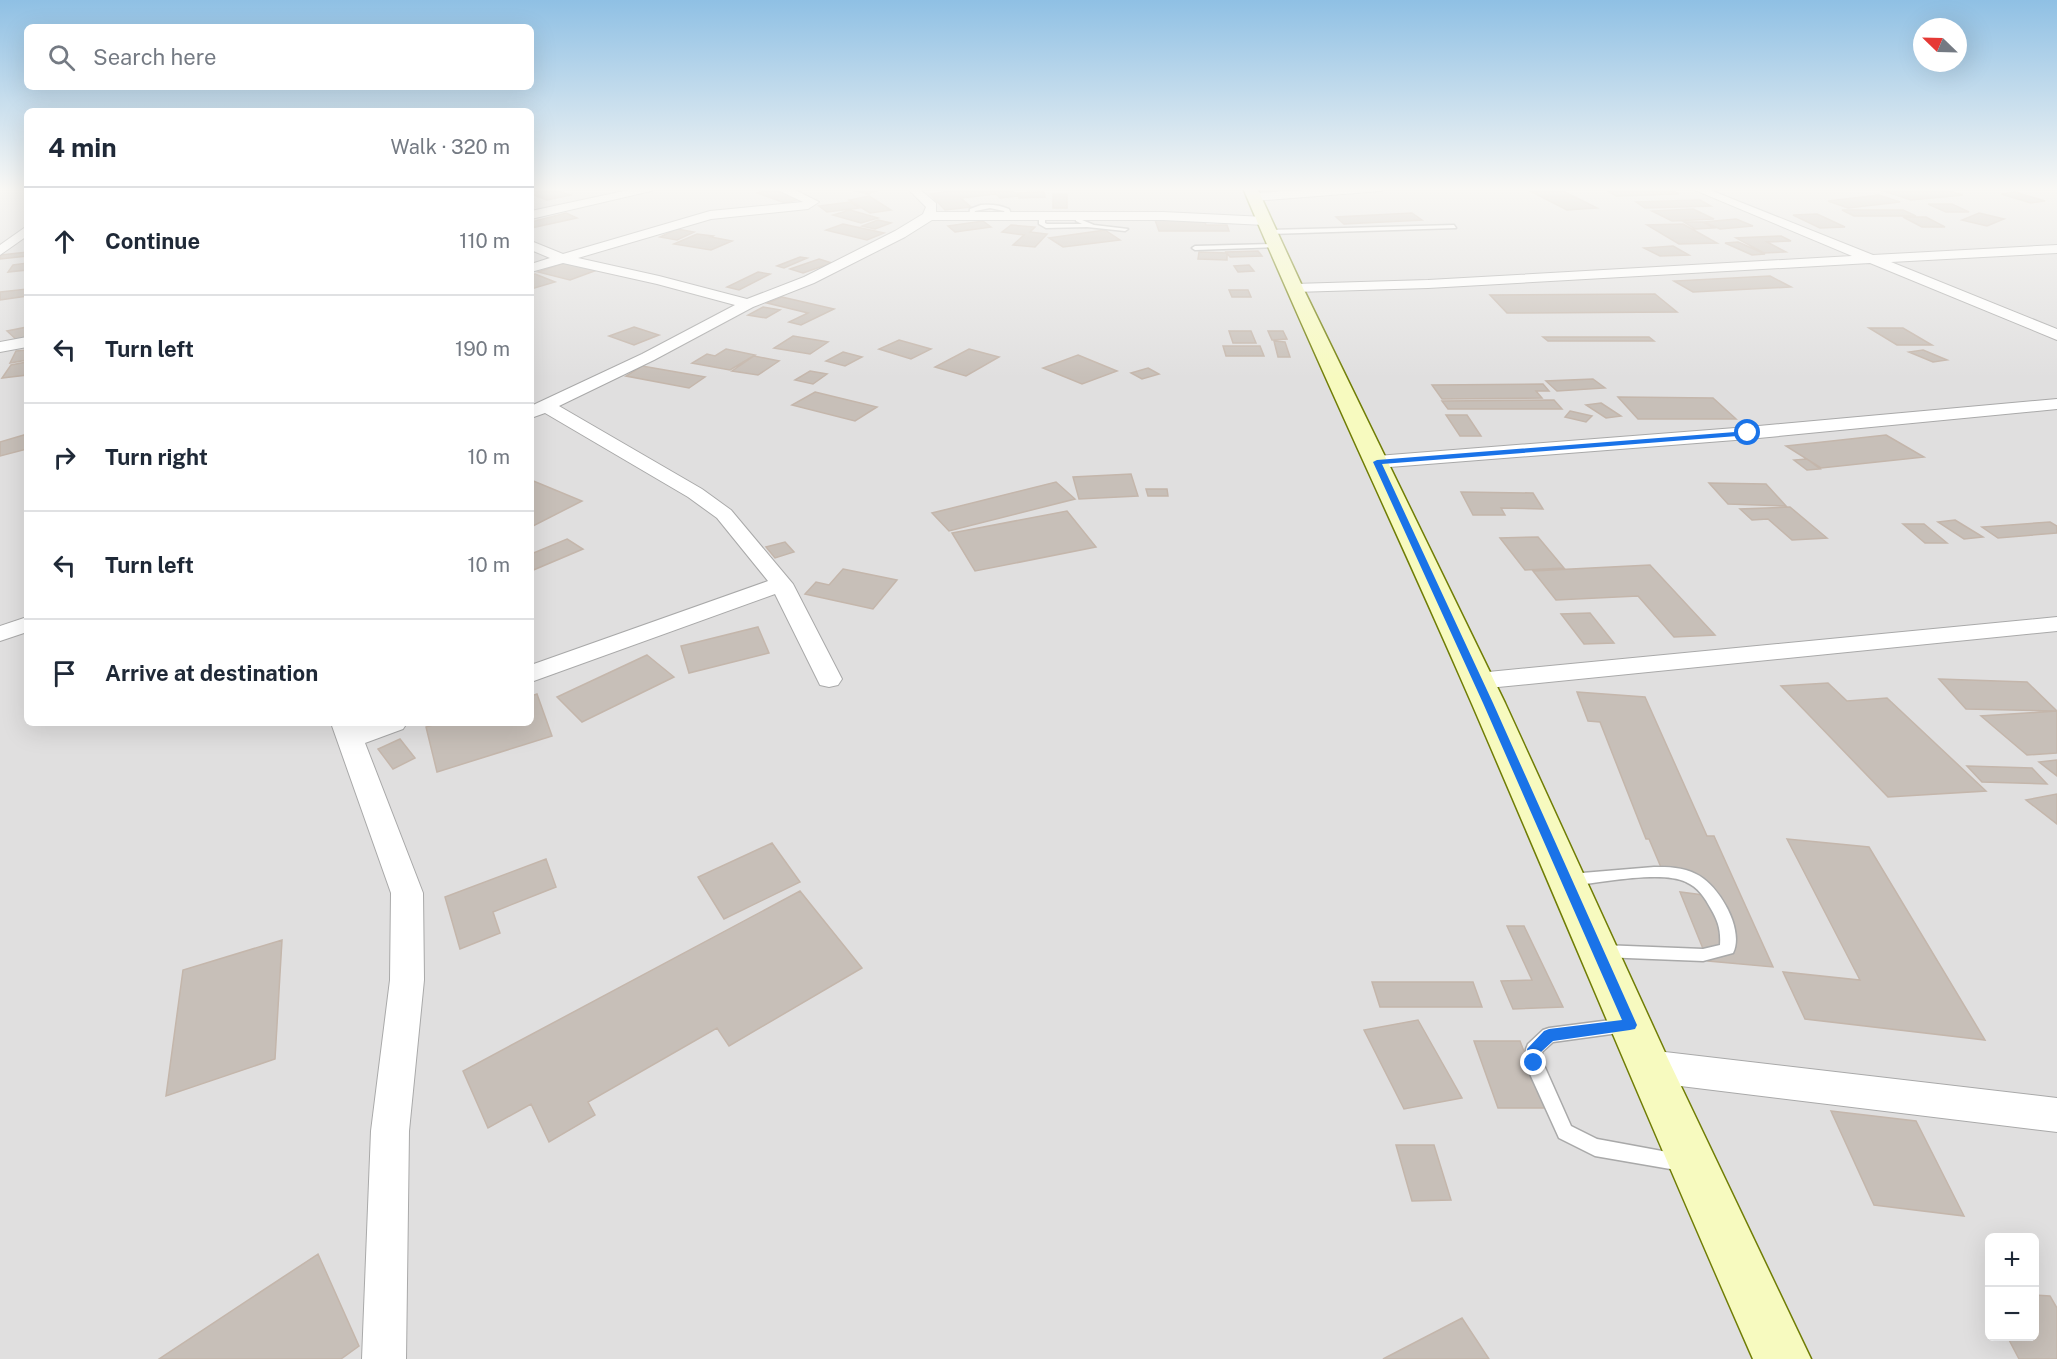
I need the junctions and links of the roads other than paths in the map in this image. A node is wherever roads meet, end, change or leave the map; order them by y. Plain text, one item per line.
1 (546, 251) edge
2 (588, 251) edge
3 (866, 251) edge
4 (1278, 251) edge
5 (1848, 251) edge
6 (2015, 251) edge
7 (563, 259) junction
8 (1868, 260) junction
9 (534, 267) edge
10 (1294, 288) junction
11 (748, 304) junction
12 (2057, 335) edge
13 (24, 343) edge
14 (0, 347) edge
15 (2057, 404) edge
16 (538, 410) edge
17 (1377, 462) junction
18 (782, 584) junction
19 (2057, 624) edge
20 (24, 625) edge
21 (0, 634) edge
22 (534, 673) edge
23 (829, 679) dead end
24 (1478, 681) junction
25 (376, 726) edge
26 (347, 731) edge
27 (1567, 881) junction
28 (1598, 951) junction
29 (1630, 1025) junction
30 (1648, 1066) junction
31 (2057, 1114) edge
32 (1693, 1164) junction
33 (384, 1359) edge
34 (1782, 1359) edge

1 - 7 street
2 - 7 street
3 - 11 street
4 - 10 main road
5 - 8 street
6 - 8 street
7 - 9 street
7 - 11 street
8 - 10 street
8 - 12 street
10 - 17 main road
11 - 16 street
13 - 14 street
15 - 17 street
16 - 18 street
17 - 24 main road
18 - 22 street
18 - 23 street
19 - 24 street
20 - 21 street
24 - 27 main road
25 - 26 street
26 - 33 street
27 - 28 main road
27 - 28 lane
28 - 29 main road
29 - 30 main road
29 - 32 lane
30 - 31 street
30 - 32 main road
32 - 34 main road

